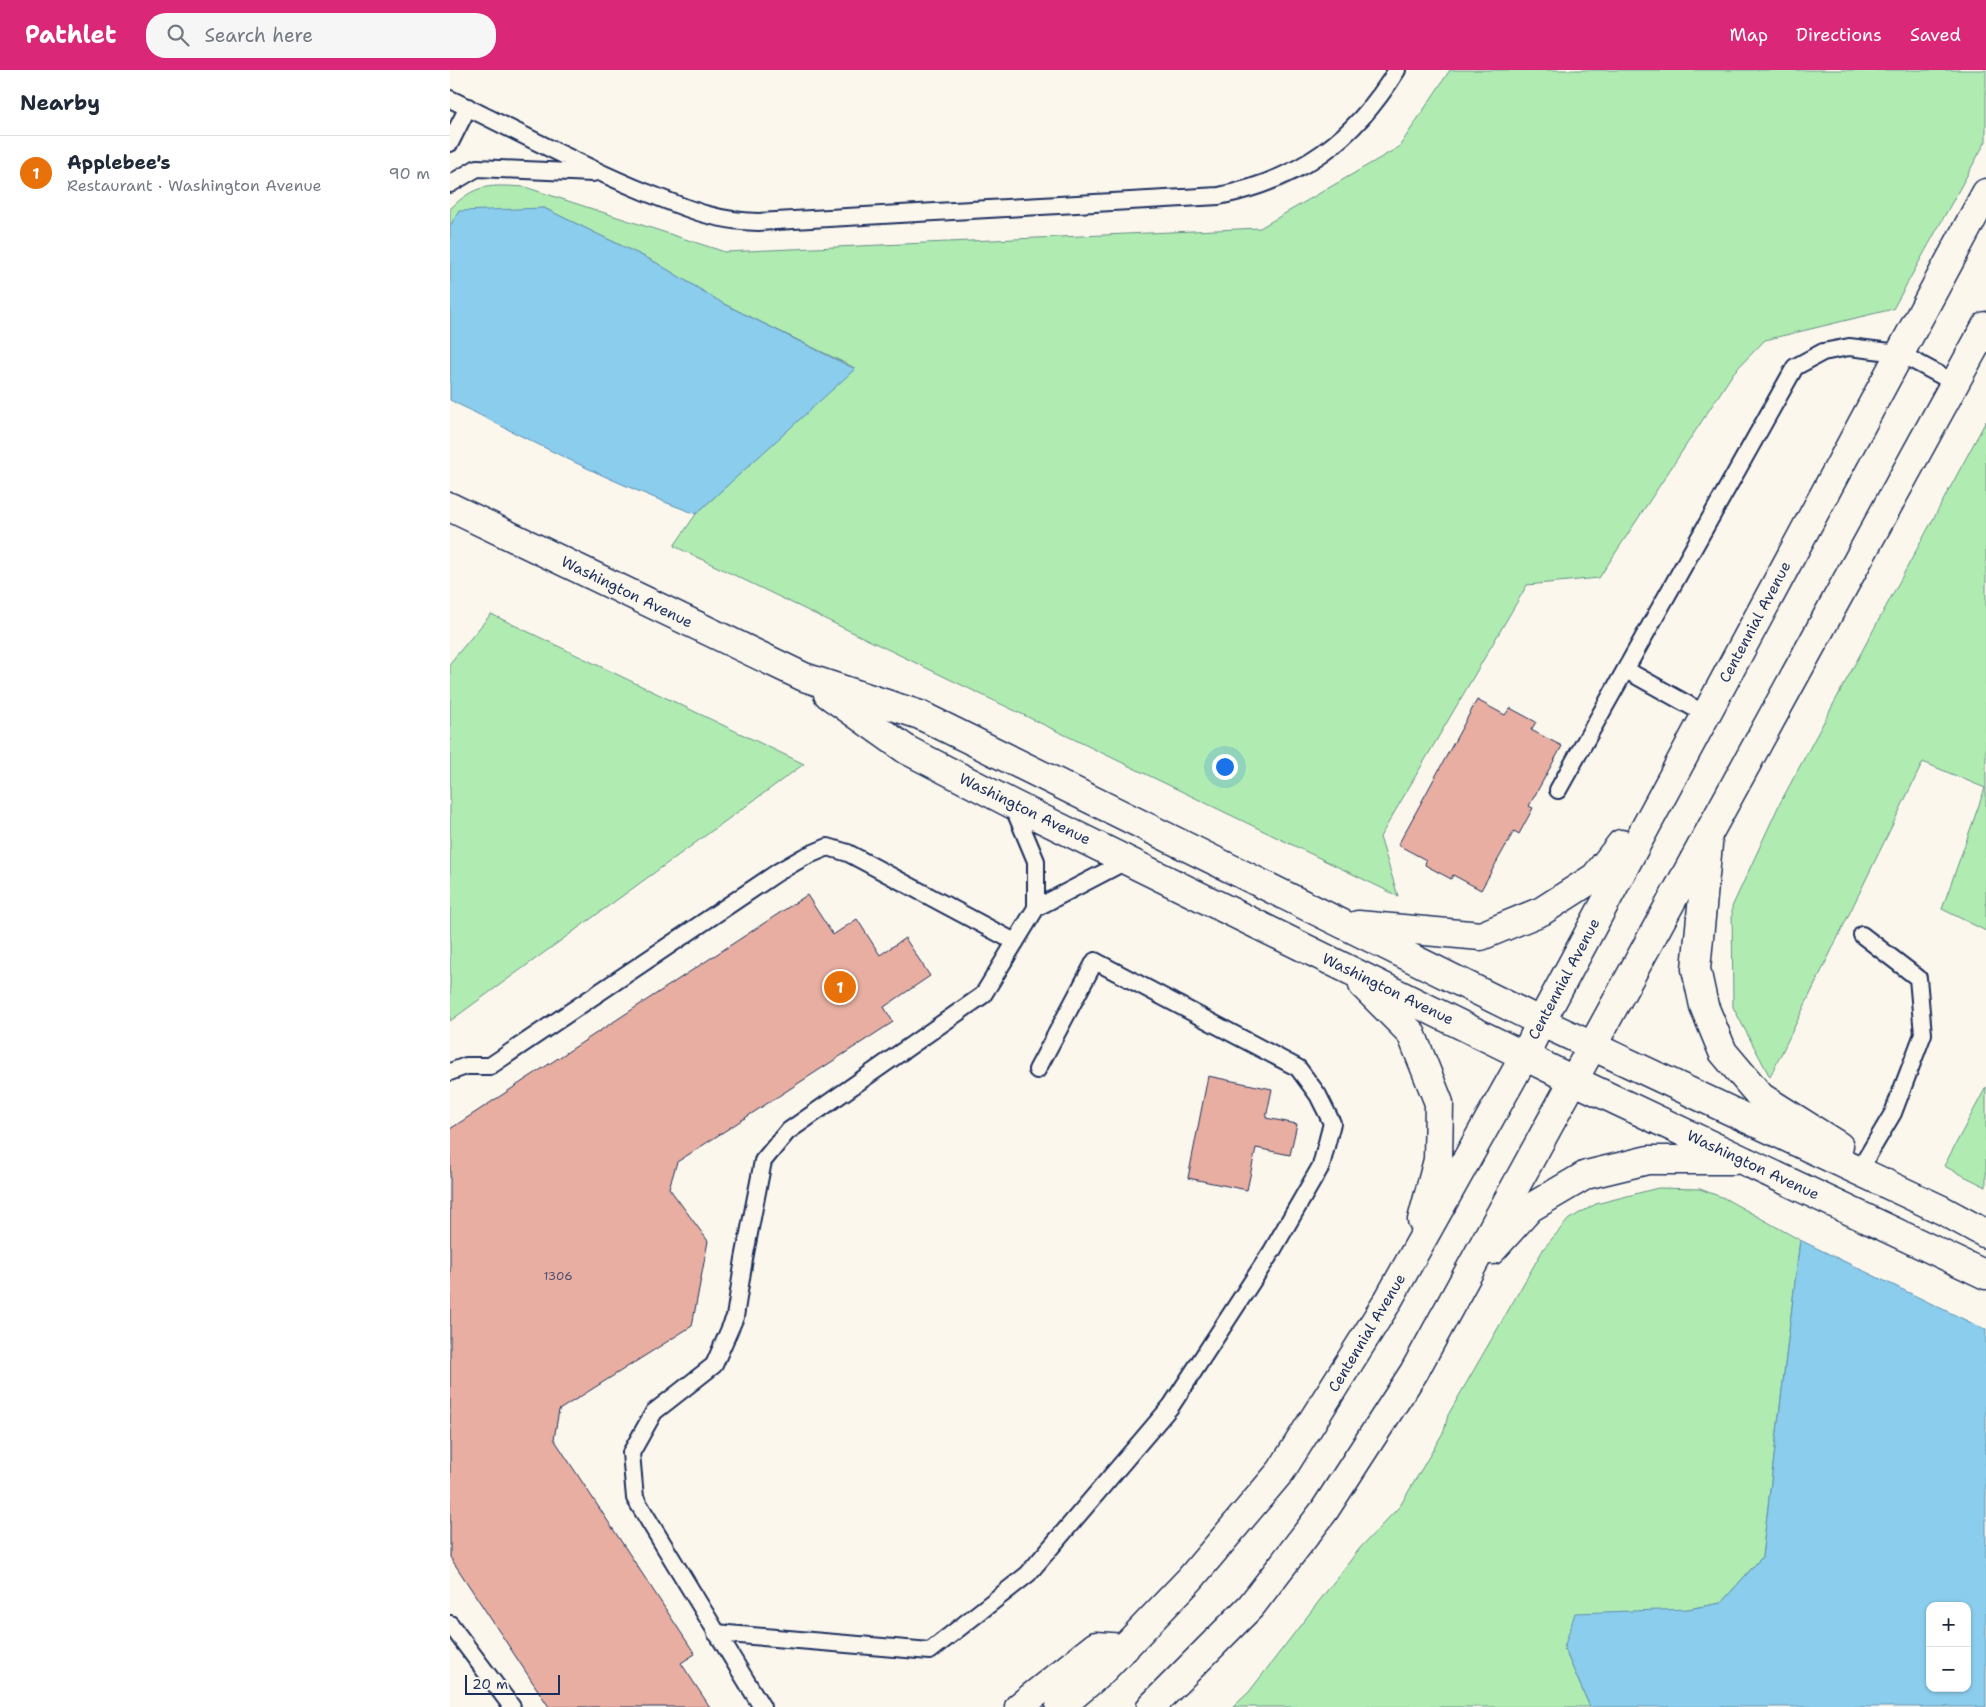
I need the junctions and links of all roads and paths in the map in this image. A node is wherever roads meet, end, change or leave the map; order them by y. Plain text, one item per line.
1 (1397, 70) edge
2 (450, 99) edge
3 (468, 108) junction
4 (450, 143) edge
5 (600, 174) junction
6 (450, 184) edge
7 (1986, 193) edge
8 (1986, 326) edge
9 (1898, 353) junction
10 (1955, 383) junction
11 (450, 507) edge
12 (1626, 670) junction
13 (804, 677) junction
14 (1705, 714) junction
15 (1675, 770) junction
16 (1558, 790) dead end
17 (1012, 804) junction
18 (1709, 832) junction
19 (1128, 860) junction
20 (1036, 908) junction
21 (1340, 923) junction
22 (1862, 935) dead end
23 (1015, 942) junction
24 (1346, 968) junction
25 (1540, 1022) junction
26 (1592, 1046) junction
27 (1524, 1057) junction
28 (1037, 1070) dead end
29 (450, 1072) edge
30 (1573, 1080) junction
31 (1743, 1160) junction
32 (1864, 1162) junction
33 (1942, 1210) junction
34 (1986, 1234) edge
35 (1411, 1261) junction
36 (1986, 1274) edge
37 (1464, 1281) junction
38 (450, 1624) edge
39 (716, 1633) junction
40 (1125, 1648) junction
41 (512, 1707) edge
42 (762, 1707) edge
43 (1019, 1707) edge
44 (1060, 1707) edge
45 (1151, 1707) edge

1 - 5 lane
2 - 3 lane
3 - 4 lane
3 - 5 lane
5 - 6 lane
7 - 9 main road, Centennial Avenue
8 - 10 main road
9 - 10 lane
9 - 12 lane
9 - 14 main road, Centennial Avenue
10 - 18 main road
11 - 13 main road, Washington Avenue
12 - 14 lane
12 - 16 lane
13 - 17 main road, Washington Avenue
13 - 21 main road, Washington Avenue
14 - 15 main road, Centennial Avenue
15 - 21 main road
15 - 25 main road, Centennial Avenue
17 - 19 main road, Washington Avenue
17 - 20 lane
18 - 26 main road
18 - 32 main road
19 - 20 lane
19 - 24 main road, Washington Avenue
20 - 23 lane
21 - 25 main road, Washington Avenue
22 - 32 lane
23 - 29 lane
23 - 39 lane
24 - 27 main road, Washington Avenue
24 - 35 main road
25 - 26 main road, Washington Avenue
25 - 27 main road, Centennial Avenue
26 - 30 main road
26 - 33 main road, Washington Avenue
27 - 30 main road, Washington Avenue
27 - 35 main road, Centennial Avenue
28 - 39 lane
30 - 31 main road, Washington Avenue
30 - 37 main road
31 - 36 main road, Washington Avenue
31 - 37 main road
32 - 33 main road
33 - 34 main road, Washington Avenue
35 - 40 main road, Centennial Avenue
37 - 45 main road
38 - 41 lane
39 - 42 lane
40 - 43 main road
40 - 44 main road, Centennial Avenue

